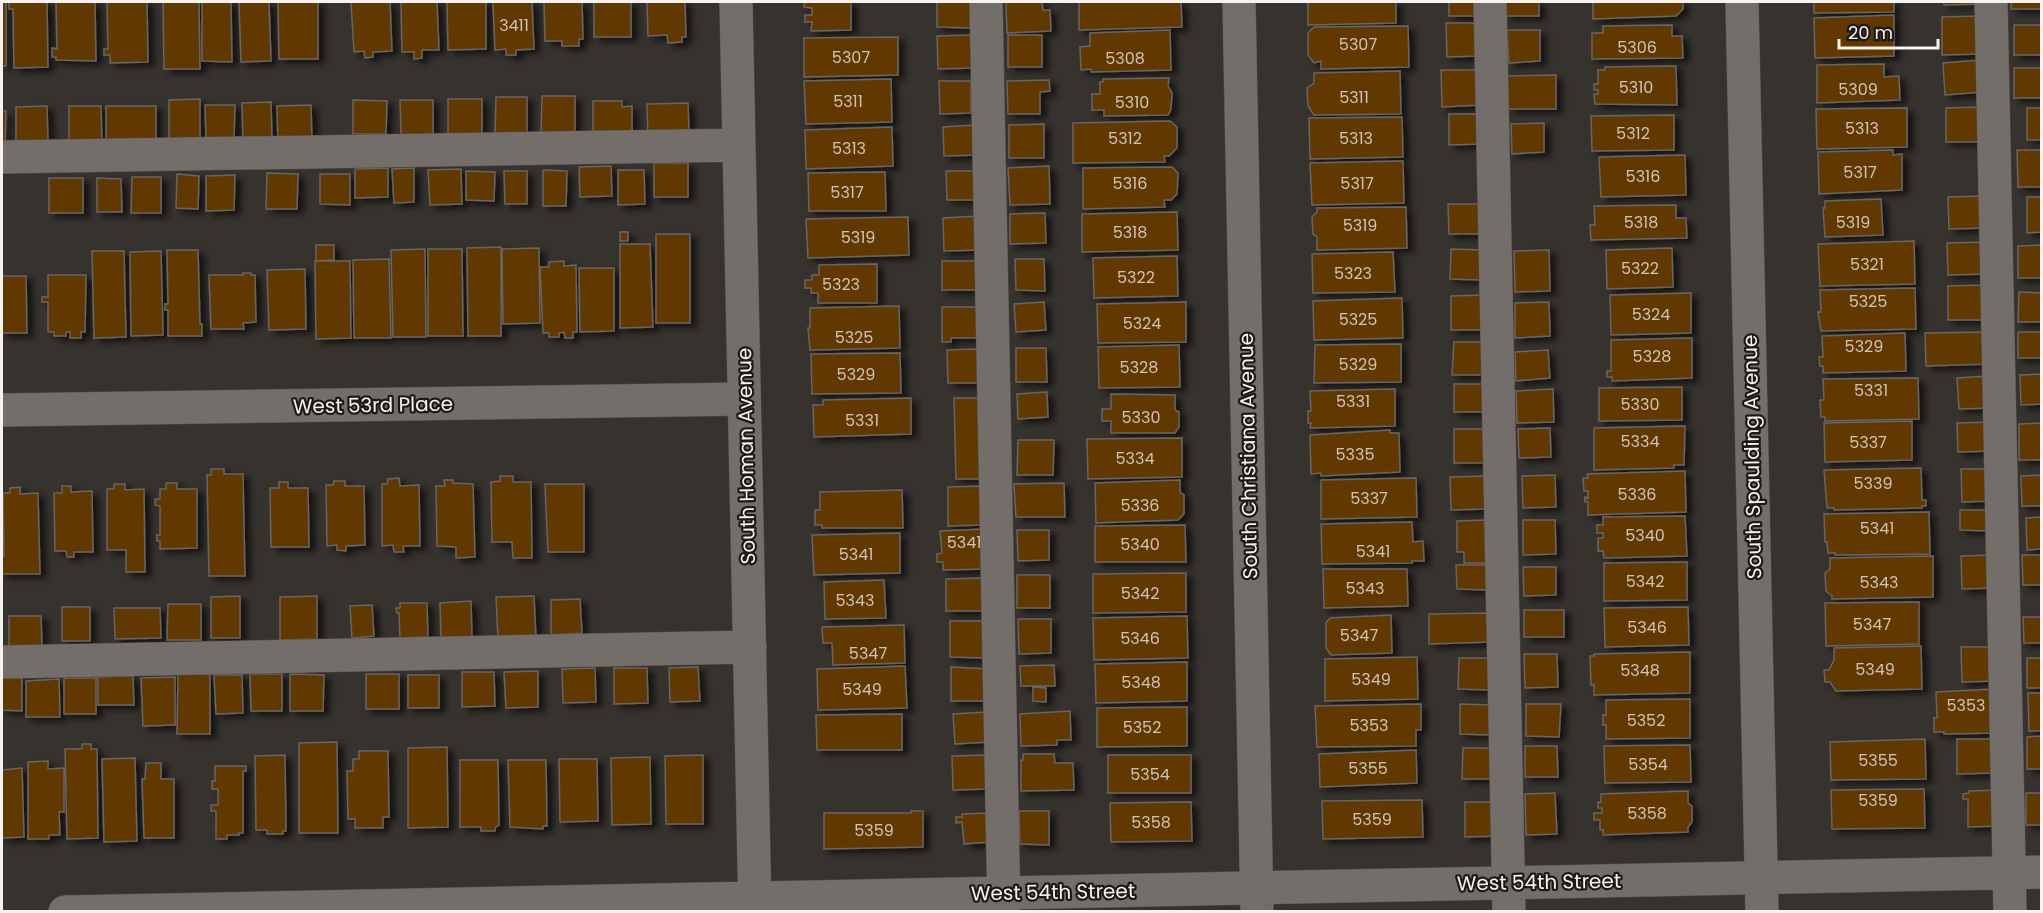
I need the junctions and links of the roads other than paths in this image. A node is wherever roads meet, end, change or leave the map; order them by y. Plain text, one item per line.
1 (736, 2) edge
2 (986, 2) edge
3 (1239, 2) edge
4 (1490, 2) edge
5 (1742, 2) edge
6 (1991, 2) edge
7 (739, 145) junction
8 (2, 157) edge
9 (744, 399) junction
10 (2, 410) edge
11 (750, 647) junction
12 (2, 662) edge
13 (2042, 872) edge
14 (2009, 873) junction
15 (1761, 878) junction
16 (1509, 897) edge
17 (1257, 899) edge
18 (1004, 902) edge
19 (755, 905) edge
20 (65, 912) edge
21 (1762, 912) edge
22 (2010, 912) edge

1 - 7 street, South Homan Avenue
2 - 18 street
3 - 17 street, South Christiana Avenue
4 - 16 street
5 - 15 street, South Spaulding Avenue
6 - 14 street
7 - 8 street
7 - 9 street, South Homan Avenue
9 - 10 street, West 53rd Place
9 - 11 street, South Homan Avenue
11 - 12 street
11 - 19 street, South Homan Avenue
13 - 14 street, West 54th Street
14 - 15 street, West 54th Street
14 - 22 street
15 - 16 street, West 54th Street
15 - 21 street, South Spaulding Avenue
16 - 17 street, West 54th Street
17 - 18 street, West 54th Street
18 - 19 street, West 54th Street
19 - 20 street, West 54th Street

